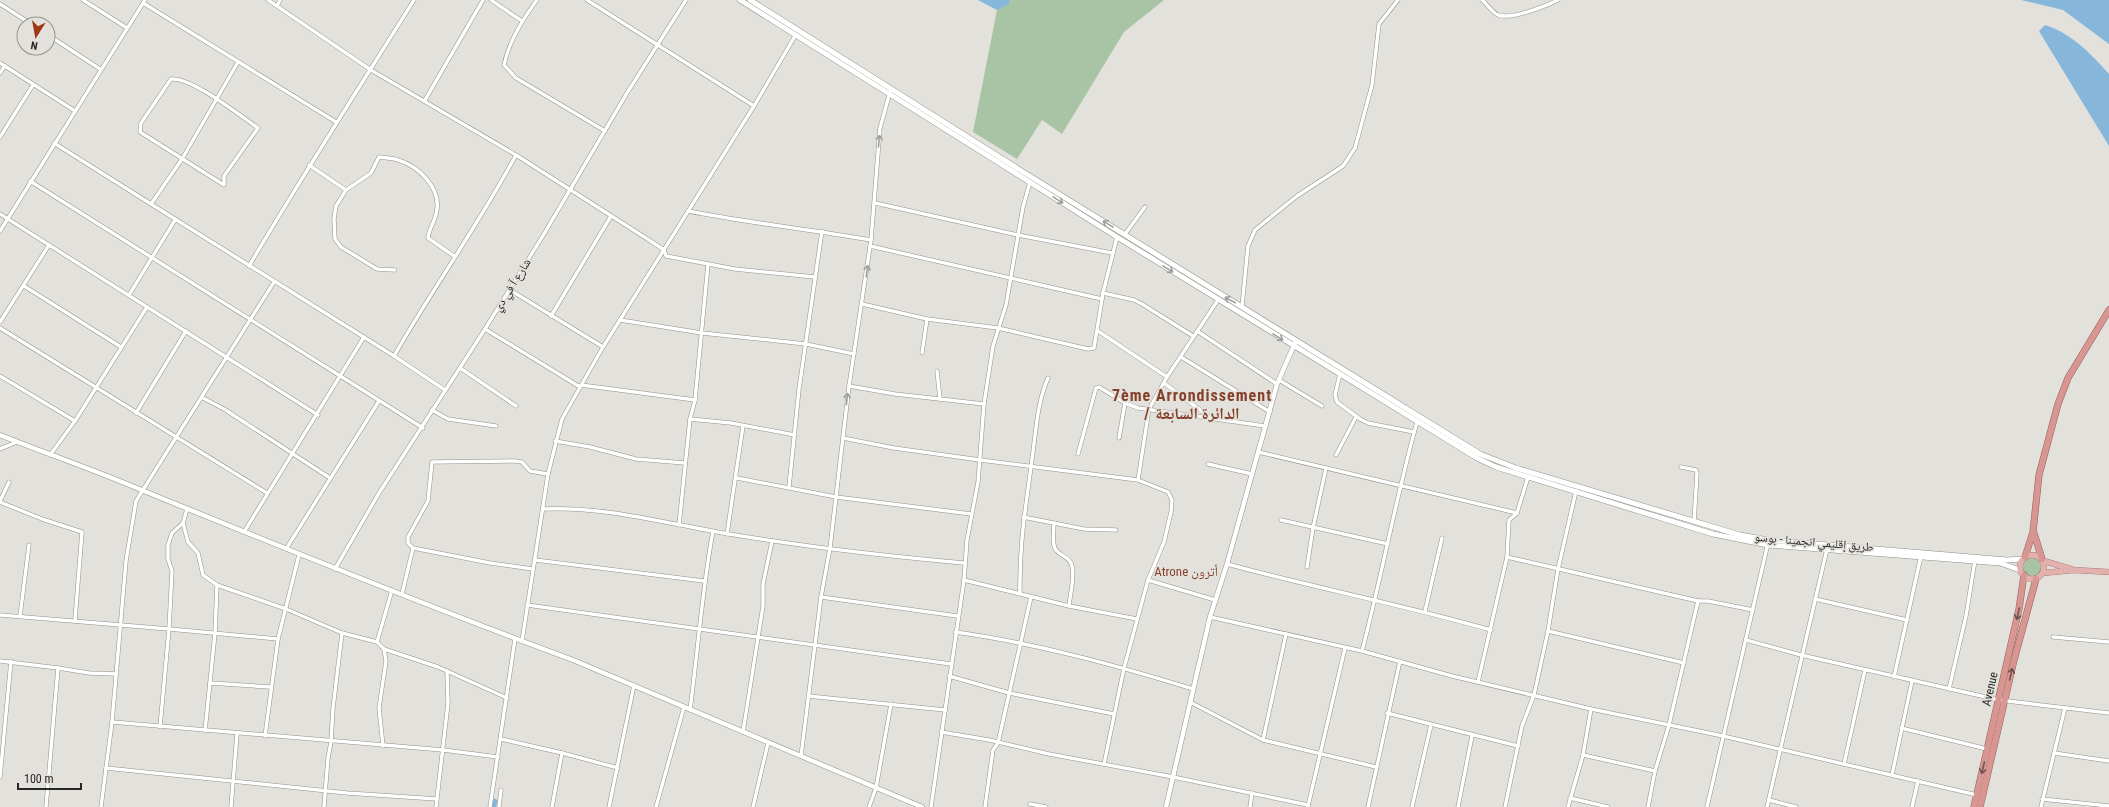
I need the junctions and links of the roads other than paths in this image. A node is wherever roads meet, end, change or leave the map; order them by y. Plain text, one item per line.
1 (83, 0) edge
2 (268, 0) edge
3 (280, 0) edge
4 (414, 0) edge
5 (483, 0) edge
6 (491, 0) edge
7 (537, 0) edge
8 (587, 0) edge
9 (686, 0) edge
10 (740, 0) edge
11 (750, 0) edge
12 (1398, 0) edge
13 (1482, 0) edge
14 (1558, 0) edge
15 (144, 2) edge
16 (0, 4) edge
17 (277, 6) junction
18 (19, 16) edge
19 (522, 21) junction
20 (127, 28) junction
21 (795, 36) junction
22 (56, 40) edge
23 (657, 45) junction
24 (238, 62) junction
25 (0, 63) edge
26 (5, 66) junction
27 (100, 69) junction
28 (371, 70) junction
29 (0, 73) edge
30 (33, 85) junction
31 (890, 91) junction
32 (217, 100) junction
33 (425, 100) junction
34 (754, 106) junction
35 (75, 111) junction
36 (336, 122) junction
37 (605, 131) junction
38 (0, 137) edge
39 (54, 143) junction
40 (516, 156) junction
41 (182, 159) junction
42 (309, 165) junction
43 (30, 181) junction
44 (1030, 182) junction
45 (346, 190) junction
46 (570, 190) junction
47 (875, 203) junction
48 (151, 204) junction
49 (1144, 207) dead end
50 (688, 211) junction
51 (0, 214) edge
52 (611, 216) junction
53 (8, 219) junction
54 (175, 220) junction
55 (0, 230) edge
56 (822, 231) junction
57 (1018, 234) junction
58 (1125, 234) junction
59 (1117, 237) junction
60 (871, 240) junction
61 (49, 245) junction
62 (870, 246) junction
63 (664, 250) junction
64 (1112, 253) junction
65 (454, 256) junction
66 (151, 257) junction
67 (708, 264) junction
68 (249, 266) junction
69 (395, 270) dead end
70 (815, 277) junction
71 (1011, 279) junction
72 (274, 282) junction
73 (24, 286) junction
74 (510, 290) junction
75 (1103, 293) junction
76 (129, 295) junction
77 (1102, 299) junction
78 (1218, 300) junction
79 (862, 304) junction
80 (1242, 306) junction
81 (147, 307) junction
82 (2108, 312) edge
83 (551, 316) junction
84 (251, 319) junction
85 (927, 319) junction
86 (620, 320) junction
87 (0, 322) edge
88 (0, 328) edge
89 (998, 328) junction
90 (485, 329) junction
91 (186, 331) junction
92 (1098, 331) junction
93 (1197, 331) junction
94 (702, 333) junction
95 (1193, 336) junction
96 (364, 337) junction
97 (1297, 340) junction
98 (806, 344) junction
99 (1293, 346) junction
100 (121, 347) junction
101 (604, 347) junction
102 (854, 354) junction
103 (922, 354) dead end
104 (394, 356) junction
105 (228, 357) junction
106 (1181, 357) junction
107 (460, 368) junction
108 (938, 371) dead end
109 (1340, 374) junction
110 (0, 376) edge
111 (341, 376) junction
112 (1167, 376) junction
113 (1048, 378) dead end
114 (1164, 382) junction
115 (1278, 382) junction
116 (580, 386) junction
117 (849, 386) junction
118 (96, 387) junction
119 (445, 390) junction
120 (203, 398) junction
121 (940, 399) junction
122 (695, 400) junction
123 (379, 401) junction
124 (1126, 403) junction
125 (984, 404) junction
126 (516, 406) dead end
127 (1322, 406) dead end
128 (1149, 409) junction
129 (432, 410) junction
130 (1270, 412) junction
131 (136, 413) junction
132 (318, 415) junction
133 (1356, 417) junction
134 (1212, 418) junction
135 (690, 419) junction
136 (75, 421) junction
137 (1417, 422) junction
138 (496, 426) dead end
139 (743, 426) junction
140 (1265, 426) junction
141 (423, 428) junction
142 (1414, 432) junction
143 (0, 435) edge
144 (795, 435) junction
145 (177, 438) junction
146 (843, 438) junction
147 (1119, 438) dead end
148 (555, 441) junction
149 (17, 442) junction
150 (0, 449) edge
151 (1258, 452) junction
152 (292, 453) junction
153 (1078, 454) dead end
154 (50, 455) junction
155 (1336, 455) dead end
156 (980, 460) junction
157 (685, 463) junction
158 (1208, 464) dead end
159 (1031, 466) junction
160 (1681, 467) dead end
161 (1326, 468) junction
162 (548, 474) junction
163 (1252, 474) junction
164 (1528, 477) junction
165 (330, 478) junction
166 (737, 478) junction
167 (1138, 480) junction
168 (9, 482) dead end
169 (1400, 485) junction
170 (789, 487) junction
171 (143, 490) junction
172 (1576, 491) junction
173 (267, 493) junction
174 (836, 497) junction
175 (1610, 499) junction
176 (0, 501) edge
177 (543, 508) junction
178 (186, 509) junction
179 (1517, 513) junction
180 (971, 514) junction
181 (1023, 517) junction
182 (1281, 520) dead end
183 (1694, 522) junction
184 (183, 523) junction
185 (1054, 523) junction
186 (679, 525) junction
187 (1313, 528) junction
188 (1116, 530) dead end
189 (713, 531) junction
190 (244, 532) junction
191 (2033, 532) junction
192 (728, 534) junction
193 (1442, 538) dead end
194 (772, 541) junction
195 (1768, 542) junction
196 (1388, 544) junction
197 (29, 545) dead end
198 (413, 548) junction
199 (830, 548) junction
200 (286, 549) junction
201 (1827, 549) junction
202 (299, 555) junction
203 (1921, 556) junction
204 (1507, 557) junction
205 (2024, 558) junction
206 (535, 560) junction
207 (1975, 560) junction
208 (2043, 560) junction
209 (964, 563) junction
210 (1227, 564) junction
211 (1307, 567) dead end
212 (335, 568) junction
213 (533, 569) junction
214 (1558, 569) junction
215 (2074, 570) junction
216 (2109, 572) edge
217 (2022, 573) junction
218 (2043, 573) junction
219 (2036, 579) junction
220 (964, 580) junction
221 (1148, 580) junction
222 (704, 581) junction
223 (217, 585) junction
224 (392, 590) junction
225 (1020, 593) junction
226 (402, 594) junction
227 (821, 597) junction
228 (1031, 597) junction
229 (1815, 599) junction
230 (1215, 600) junction
231 (1376, 600) junction
232 (1698, 602) junction
233 (527, 605) junction
234 (1069, 606) junction
235 (286, 609) junction
236 (1754, 610) junction
237 (1425, 611) junction
238 (0, 615) edge
239 (20, 616) junction
240 (957, 616) junction
241 (1210, 617) junction
242 (1137, 619) junction
243 (75, 620) junction
244 (1907, 620) junction
245 (120, 626) junction
246 (169, 629) junction
247 (701, 629) junction
248 (1491, 630) junction
249 (1548, 631) junction
250 (955, 632) junction
251 (342, 633) junction
252 (215, 634) junction
253 (1286, 634) junction
254 (758, 637) junction
255 (2053, 637) dead end
256 (278, 639) junction
257 (515, 639) junction
258 (1746, 640) junction
259 (522, 641) junction
260 (378, 642) junction
261 (2109, 642) edge
262 (1021, 644) junction
263 (816, 646) junction
264 (1346, 648) junction
265 (384, 649) junction
266 (1362, 651) junction
267 (1801, 655) junction
268 (0, 661) edge
269 (11, 661) junction
270 (1400, 661) junction
271 (1684, 663) junction
272 (951, 664) junction
273 (58, 668) junction
274 (1124, 668) junction
275 (1865, 670) junction
276 (447, 671) junction
277 (116, 674) junction
278 (949, 676) junction
279 (1894, 677) junction
280 (1912, 681) junction
281 (1478, 682) junction
282 (210, 683) junction
283 (634, 685) junction
284 (270, 688) junction
285 (1193, 689) junction
286 (1949, 689) junction
287 (1009, 693) junction
288 (1534, 694) junction
289 (808, 696) junction
290 (507, 698) junction
291 (2001, 701) junction
292 (1190, 702) junction
293 (891, 704) junction
294 (684, 707) junction
295 (2065, 708) junction
296 (1591, 709) junction
297 (690, 710) junction
298 (945, 710) junction
299 (1387, 713) junction
300 (2109, 713) edge
301 (1114, 714) junction
302 (112, 722) junction
303 (1432, 725) junction
304 (1670, 725) junction
305 (160, 727) junction
306 (1901, 728) junction
307 (205, 731) junction
308 (743, 732) junction
309 (941, 732) junction
310 (237, 734) junction
311 (265, 736) junction
312 (1472, 736) junction
313 (1723, 736) junction
314 (501, 739) junction
315 (1263, 740) junction
316 (332, 742) junction
317 (768, 743) junction
318 (998, 743) junction
319 (383, 746) junction
320 (1518, 746) junction
321 (1780, 749) junction
322 (1988, 749) junction
323 (444, 750) junction
324 (562, 753) junction
325 (1321, 753) junction
326 (2054, 753) junction
327 (1582, 755) junction
328 (801, 756) junction
329 (498, 757) junction
330 (2109, 761) edge
331 (1104, 764) junction
332 (1844, 764) junction
333 (1376, 766) junction
334 (106, 768) junction
335 (618, 768) junction
336 (1655, 771) junction
337 (1892, 775) junction
338 (0, 777) edge
339 (1173, 777) junction
340 (1918, 781) junction
341 (232, 782) junction
342 (876, 788) junction
343 (325, 789) junction
344 (501, 790) dead end
345 (1252, 793) junction
346 (1977, 795) junction
347 (1570, 798) junction
348 (437, 799) junction
349 (2042, 799) junction
350 (1769, 800) junction
351 (1030, 804) dead end
352 (1308, 806) edge
353 (2109, 806) edge
354 (46, 807) edge
355 (101, 807) edge
356 (231, 807) edge
357 (324, 807) edge
358 (436, 807) edge
359 (490, 807) edge
360 (499, 807) edge
361 (552, 807) edge
362 (609, 807) edge
363 (656, 807) edge
364 (753, 807) edge
365 (869, 807) edge
366 (920, 807) edge
367 (931, 807) edge
368 (985, 807) edge
369 (1046, 807) edge
370 (1166, 807) edge
371 (1250, 807) edge
372 (1368, 807) edge
373 (1412, 807) edge
374 (1458, 807) edge
375 (1505, 807) edge
376 (1568, 807) edge
377 (1604, 807) edge
378 (1608, 807) edge
379 (1648, 807) edge
380 (1707, 807) edge
381 (1767, 807) edge
382 (1796, 807) edge
383 (1912, 807) edge
384 (1974, 807) edge
385 (1980, 807) edge
386 (2041, 807) edge

1 - 20 street
2 - 17 street
3 - 17 street
4 - 28 street
5 - 33 street
6 - 19 street
7 - 19 street
8 - 23 street
9 - 23 street, شارع آ في دي
10 - 21 main road
11 - 31 main road
12 - 80 street
13 - 14 street
15 - 20 street
15 - 24 street
16 - 18 street
17 - 28 street
19 - 37 street
20 - 27 street
21 - 31 main road
21 - 34 street
22 - 27 street
23 - 34 street
23 - 37 street, شارع آ في دي
24 - 32 street
24 - 36 street
25 - 26 street
26 - 29 street
26 - 30 street
27 - 35 street
28 - 33 street
28 - 36 street
30 - 35 street
30 - 38 street
31 - 44 main road
47 -> 31 street
58 -> 31 main road
32 - 41 street
32 - 41 street
32 - 41 street
33 - 40 street
34 - 50 street
35 - 39 street
36 - 42 street
37 - 46 street, شارع آ في دي
39 - 43 street
39 - 48 street
40 - 46 street
40 - 65 street
41 - 48 street
42 - 45 street
42 - 68 street
43 - 53 street
43 - 66 street
44 - 57 street
44 -> 59 main road
45 - 65 street
45 - 69 street
46 - 52 street
46 - 74 street, شارع آ في دي
47 - 57 street
47 - 60 street
48 - 54 street
49 - 58 street
50 - 56 street
50 - 63 street
51 - 53 street
52 - 63 street
52 - 83 street
53 - 55 street
53 - 61 street
54 - 66 street
54 - 68 street
56 - 60 street
56 - 70 street
57 - 64 street
57 - 71 street
80 -> 58 main road
59 - 64 street
59 -> 78 main road
60 - 62 street
61 - 73 street
61 - 76 street
62 - 71 street
79 -> 62 street
63 - 67 street
63 - 86 street
64 - 75 street
65 - 104 street
66 - 76 street
66 - 84 street
67 - 70 street
67 - 94 street
68 - 72 street
70 - 98 street
71 - 77 street
71 - 89 street
72 - 84 street
72 - 96 street
73 - 87 street
73 - 100 street
74 - 83 street
74 - 90 street, شارع آ في دي
75 - 77 street
75 - 95 street
76 - 81 street
77 - 92 street
78 - 93 street
78 -> 99 main road
79 - 85 street
79 - 102 street
80 - 97 main road
81 - 91 street
81 - 100 street
82 - 191 highway
83 - 101 street
84 - 105 street
84 - 111 street
85 - 89 street
85 - 103 street
86 - 94 street
86 - 101 street
88 - 118 street
89 - 92 street
89 - 125 street
90 - 107 street, شارع آ في دي
90 - 116 street
91 - 105 street
91 - 131 street
92 - 112 street
93 - 95 street
93 - 115 street
94 - 98 street
94 - 122 street
95 - 106 street
96 - 104 street
96 - 111 street
97 - 99 street
97 - 175 main road
98 - 102 street
98 - 144 street
99 - 109 main road
99 - 115 street
100 - 118 street
101 - 116 street
102 - 117 street
104 - 119 street
105 - 120 street
105 - 132 street
106 - 112 street
106 - 130 street
107 - 119 street, شارع آ في دي
107 - 126 street
108 - 121 street
109 - 133 street
109 - 137 main road
110 - 136 street
111 - 123 street
111 - 132 street
112 - 114 street
113 - 159 street
114 - 128 street
114 - 134 street
115 - 127 street
115 - 130 street
116 - 122 street
116 - 148 street
117 - 121 street
146 -> 117 street
118 - 131 street
118 - 136 street
119 - 129 street, شارع آ في دي
120 - 145 street
120 - 152 street
121 - 125 street
122 - 135 street
123 - 141 street
123 - 165 street
124 - 128 street
124 - 147 street
124 - 153 street
125 - 156 street
128 - 134 street
128 - 167 street
129 - 138 street
129 - 141 street, شارع آ في دي
130 - 140 street
131 - 145 street
132 - 152 street
133 - 142 street
133 - 155 street
134 - 140 street
135 - 139 street
135 - 157 street
136 - 154 street
137 - 142 street
137 - 164 main road
139 - 144 street
139 - 166 street
140 - 151 street
141 - 212 street, شارع آ في دي
142 - 169 street
143 - 149 street
144 - 170 street
145 - 171 street
145 - 173 street
146 - 156 street
146 - 174 street
148 - 157 street
148 - 162 street
149 - 150 street
149 - 154 street
151 - 161 street
151 - 163 street
152 - 165 street
152 - 173 street
154 - 171 street
156 - 159 street
156 - 180 street
157 - 186 street
158 - 163 street
159 - 167 street
159 - 181 street
160 - 183 street
161 - 169 street
161 - 187 street
162 - 177 street
162 - 198 street
163 - 210 street
164 - 172 main road
164 - 179 street
165 - 200 street
166 - 170 street
166 - 192 street
167 - 221 street
168 - 176 street
169 - 179 street
169 - 196 street
170 - 174 street
171 - 178 street
171 - 245 street
172 - 175 main road
172 - 214 street
173 - 190 street
174 - 180 street
174 - 199 street
175 - 183 main road, طريق إقليمي انجمينا - بوسو
175 - 195 main road, طريق إقليمي انجمينا - بوسو
176 - 243 street
177 - 186 street
177 - 206 street
178 - 184 street
178 - 190 street
179 - 204 street
180 - 209 street
181 - 185 street
181 - 225 street
182 - 187 street
183 - 195 main road, طريق إقليمي انجمينا - بوسو
184 - 223 street
184 - 246 street
185 - 188 street
185 - 234 street
186 - 189 street
187 - 196 street
187 - 211 street
189 - 192 street
189 - 222 street
190 - 200 street
191 - 205 highway
191 - 208 highway
192 - 194 street
193 - 237 street
194 - 199 street
194 - 254 street
195 - 201 main road, طريق إقليمي انجمينا - بوسو
195 - 205 main road, طريق إقليمي انجمينا - بوسو
195 - 236 street
196 - 231 street
197 - 239 street
198 - 213 street
198 - 226 street
199 - 209 street
199 - 227 street
200 - 202 street
201 - 203 main road, طريق إقليمي انجمينا - بوسو
201 - 229 street
202 - 212 street
202 - 235 street
203 - 207 main road, طريق إقليمي انجمينا - بوسو
203 - 244 street
204 - 214 street
204 - 248 street
205 - 208 main road
205 - 217 main road
206 - 213 street
206 - 222 street
207 - 217 main road, طريق إقليمي انجمينا - بوسو
207 - 286 street
208 - 215 main road
208 - 218 main road
209 - 220 street
210 - 230 street
210 - 231 street
212 - 224 street
213 - 233 street
214 - 232 street
214 - 249 street
215 - 216 main road
215 - 218 main road
217 - 219 main road
217 -> 291 highway, Avenue
218 - 219 main road
291 -> 219 highway
220 - 225 street
220 - 240 street
221 - 230 street
221 - 242 street
222 - 247 street
223 - 235 street
223 - 252 street
224 - 226 street
224 - 260 street
225 - 228 street
226 - 257 street
227 - 240 street
227 - 263 street
228 - 234 street
228 - 262 street
229 - 244 street
229 - 267 street
230 - 241 street
231 - 237 street
231 - 266 street
232 - 236 street
232 - 271 street
233 - 247 street
233 - 259 street
234 - 242 street
235 - 251 street
235 - 256 street
236 - 258 street
237 - 248 street
238 - 239 street
239 - 243 street
240 - 250 street
241 - 253 street
241 - 285 street
242 - 274 street
243 - 245 street
244 - 279 street
245 - 246 street
245 - 277 street
246 - 252 street
246 - 305 street
247 - 254 street
247 - 297 street
248 - 281 street
249 - 271 street
249 - 288 street
250 - 262 street
250 - 272 street
251 - 260 street
251 - 316 street
252 - 256 street
252 - 282 street
253 - 264 street
253 - 315 street
254 - 263 street
254 - 308 street
255 - 261 street
256 - 284 street
257 - 259 street
257 - 290 street
258 - 267 street
258 - 313 street
259 - 283 street
260 - 265 street
262 - 274 street
262 - 287 street
263 - 272 street
263 - 289 street
264 - 266 street
264 - 325 street
265 - 276 street
265 - 319 street
266 - 270 street
267 - 275 street
267 - 321 street
268 - 269 street
269 - 273 street
269 - 338 street
270 - 281 street
270 - 299 street
271 - 304 street
272 - 278 street
273 - 277 street
273 - 354 street
274 - 285 street
274 - 301 street
275 - 279 street
275 - 332 street
276 - 290 street
276 - 323 street
277 - 302 street
278 - 287 street
278 - 298 street
279 - 280 street
280 - 286 street
280 - 306 street
281 - 288 street
282 - 284 street
282 - 307 street
283 - 294 street
283 - 335 street
284 - 311 street
285 - 292 street
286 - 291 street
287 - 301 street
287 - 318 street
288 - 296 street
288 - 320 street
289 - 293 street
289 - 328 street
290 - 314 street
291 - 295 street
291 - 322 highway, Avenue
291 - 385 highway
292 - 315 street
292 - 339 street
293 - 298 street
293 - 342 street
294 - 297 street
294 - 363 street
295 - 300 street
295 - 326 street
296 - 304 street
296 - 327 street
297 - 308 street
298 - 309 street
299 - 303 street
299 - 333 street
301 - 331 street
302 - 305 street
302 - 334 street
303 - 312 street
303 - 373 street
304 - 313 street
304 - 336 street
305 - 307 street
306 - 322 street
306 - 337 street
307 - 310 street
308 - 317 street
309 - 318 street
309 - 367 street
310 - 311 street
310 - 341 street
311 - 316 street
312 - 320 street
312 - 374 street
313 - 321 street
313 - 380 street
314 - 324 street
314 - 329 street
315 - 325 street
316 - 319 street
316 - 343 street
317 - 328 street
317 - 364 street
318 - 331 street
318 - 368 street
319 - 323 street
320 - 375 street
321 - 332 street
321 - 350 street
322 -> 346 highway, Avenue
323 - 329 street
323 - 348 street
324 - 335 street
324 - 361 street
325 - 333 street
325 - 352 street
326 - 330 street
326 - 349 street
327 - 336 street
327 - 347 street
328 - 342 street
329 - 359 street
331 - 339 street
332 - 337 street
333 - 372 street
334 - 341 street
334 - 355 street
335 - 362 street
336 - 379 street
337 - 340 street
339 - 345 street
339 - 370 street
340 - 346 street
340 - 383 street
341 - 343 street
341 - 356 street
342 - 365 street
342 - 366 street
343 - 348 street
343 - 357 street
344 - 360 street
345 - 352 street
345 - 371 street
346 - 384 highway, Avenue
347 - 376 street
347 - 377 street
347 - 378 street
348 - 358 street
349 - 353 street
349 - 386 street
350 - 381 street
350 - 382 street
351 - 369 street

